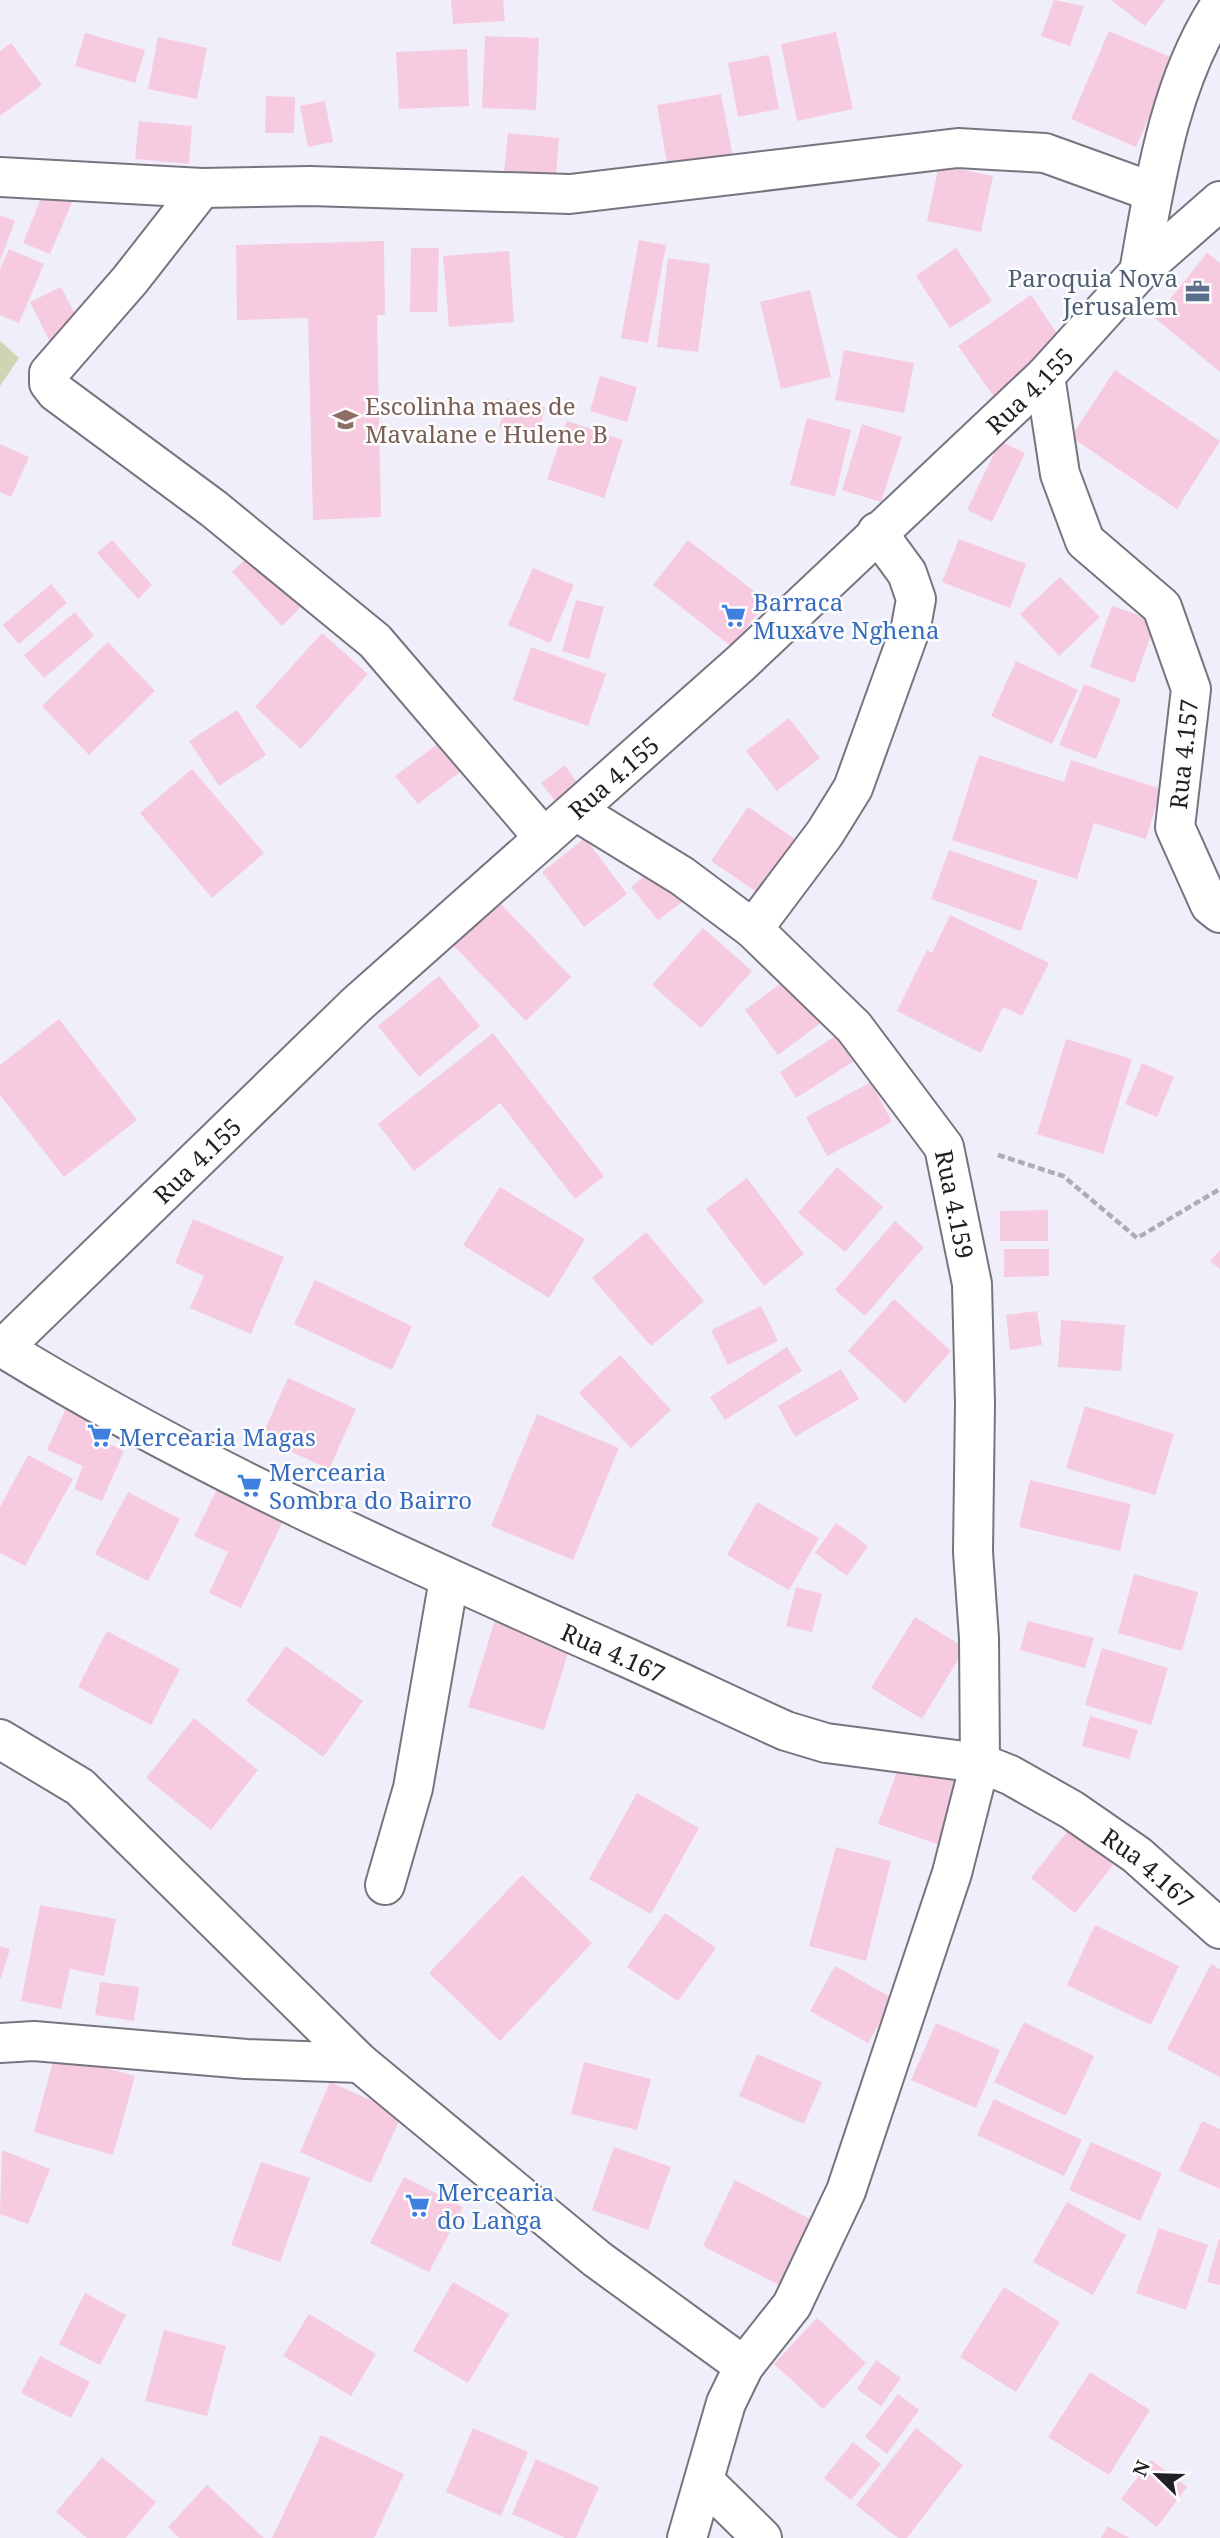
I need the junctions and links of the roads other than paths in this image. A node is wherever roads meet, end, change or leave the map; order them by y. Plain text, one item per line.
1 (1220, 5) edge
2 (0, 177) edge
3 (202, 188) junction
4 (1153, 192) junction
5 (1220, 201) edge
6 (1139, 272) junction
7 (1045, 376) junction
8 (877, 532) junction
9 (576, 811) junction
10 (544, 838) junction
11 (1220, 913) edge
12 (753, 929) junction
13 (1, 1347) edge
14 (449, 1579) junction
15 (0, 1739) edge
16 (980, 1763) junction
17 (385, 1885) dead end
18 (1213, 1909) edge
19 (0, 2043) edge
20 (360, 2063) junction
21 (744, 2366) junction
22 (705, 2482) junction
23 (687, 2538) edge
24 (762, 2538) edge

1 - 4 street
2 - 3 street
3 - 4 street
3 - 10 street
4 - 6 street
5 - 6 street, Rua 4.155
6 - 7 street, Rua 4.155
7 - 8 street, Rua 4.155
7 - 11 street, Rua 4.157
8 - 9 street, Rua 4.155
8 - 12 street
9 - 10 street, Rua 4.155
9 - 12 street, Rua 4.159
10 - 13 street, Rua 4.155
12 - 16 street, Rua 4.159
13 - 14 street, Rua 4.167
14 - 16 street, Rua 4.167
14 - 17 street
15 - 20 street
16 - 18 street, Rua 4.167
16 - 21 street, Rua 4.159
19 - 20 street
20 - 21 street
21 - 22 street, Rua 4.159
22 - 23 street, Rua 4.159
22 - 24 street

